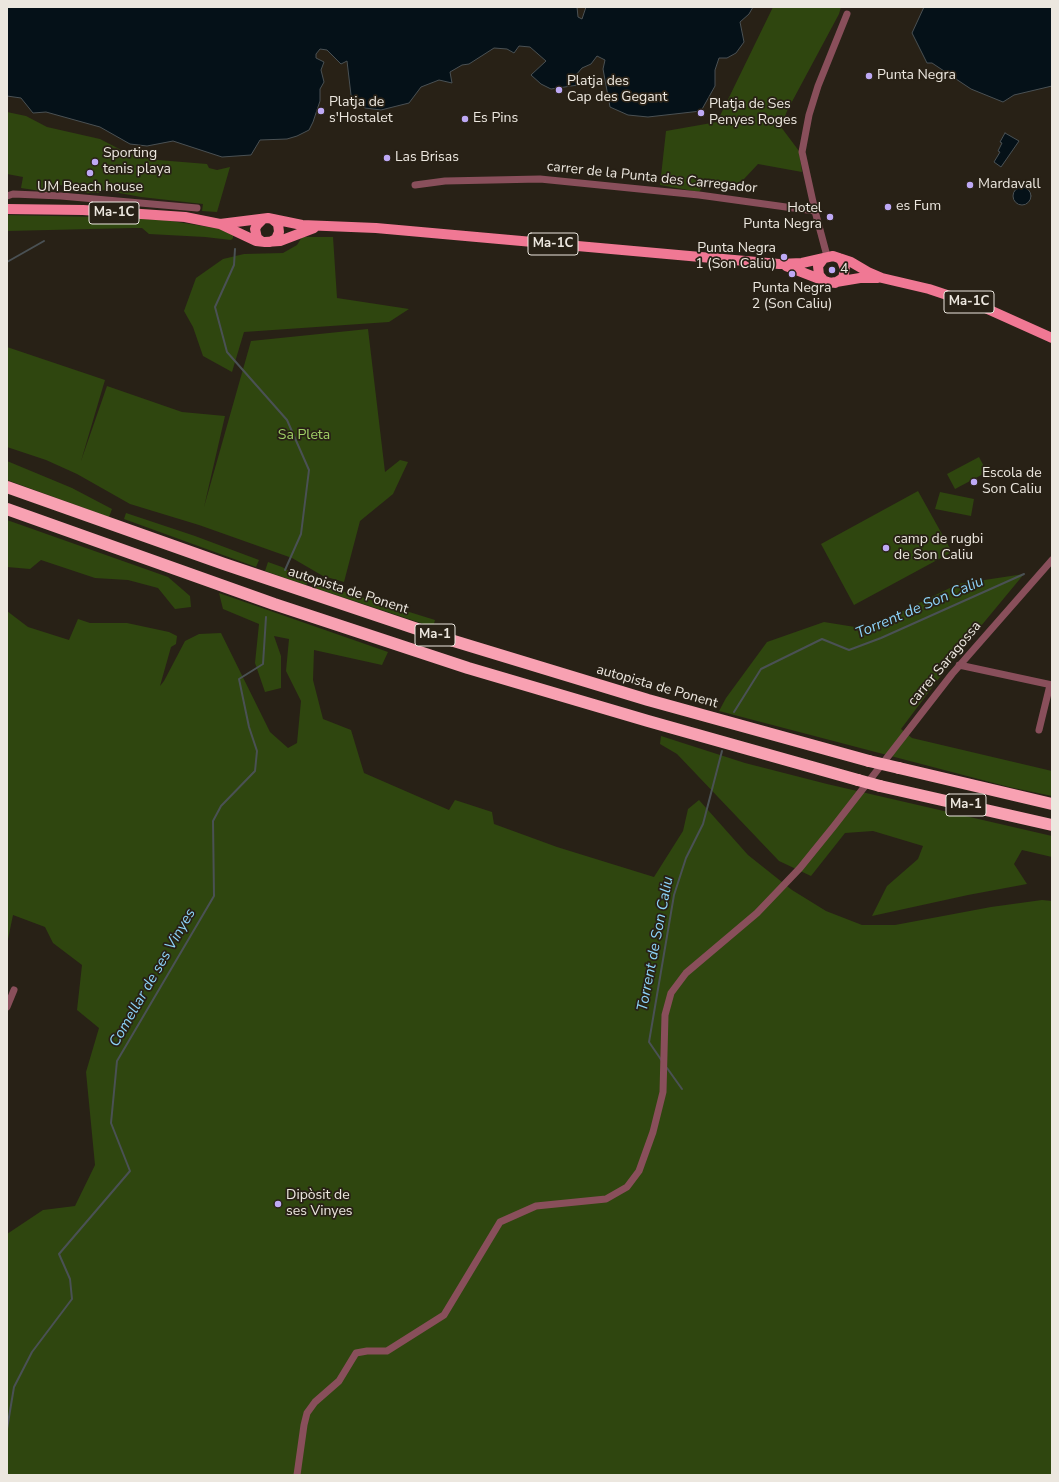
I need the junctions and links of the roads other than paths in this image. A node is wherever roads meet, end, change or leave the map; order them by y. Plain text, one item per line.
1 (847, 14) dead end
2 (415, 185) dead end
3 (7, 196) edge
4 (197, 208) dead end
5 (7, 209) edge
6 (815, 211) junction
7 (268, 219) junction
8 (220, 224) junction
9 (326, 225) junction
10 (265, 242) junction
11 (825, 257) junction
12 (839, 258) junction
13 (779, 264) junction
14 (882, 278) junction
15 (830, 283) junction
16 (1052, 338) edge
17 (7, 487) edge
18 (7, 509) edge
19 (1052, 560) edge
20 (959, 664) junction
21 (1051, 685) edge
22 (1040, 730) dead end
23 (861, 784) junction
24 (1052, 804) edge
25 (1052, 825) edge
26 (14, 990) dead end
27 (7, 1007) edge
28 (297, 1475) edge

1 - 6 street
2 - 6 street, carrer de la Punta des Carregador
3 - 4 street
5 - 8 main road, Ma-1C
6 - 11 street
7 - 8 main road, Ma-1C
7 - 9 main road, Ma-1C
7 - 10 main road
7 - 10 main road
8 - 10 main road, Ma-1C
9 - 10 main road, Ma-1C
9 - 13 main road, Ma-1C
11 - 12 main road, Ma-1C
11 - 13 main road, Ma-1C
11 - 15 main road
12 - 14 main road, Ma-1C
12 - 15 main road
13 - 15 main road, Ma-1C
14 - 15 main road, Ma-1C
14 - 16 main road, Ma-1C
17 - 24 highway, autopista de Ponent / Ma-1, bridge
18 - 23 highway, Ma-1
19 - 20 street, carrer Saragossa
20 - 21 street
20 - 23 street, carrer Saragossa
21 - 22 street
23 - 25 highway, Ma-1, bridge
23 - 28 street, carrer Saragossa
26 - 27 street

